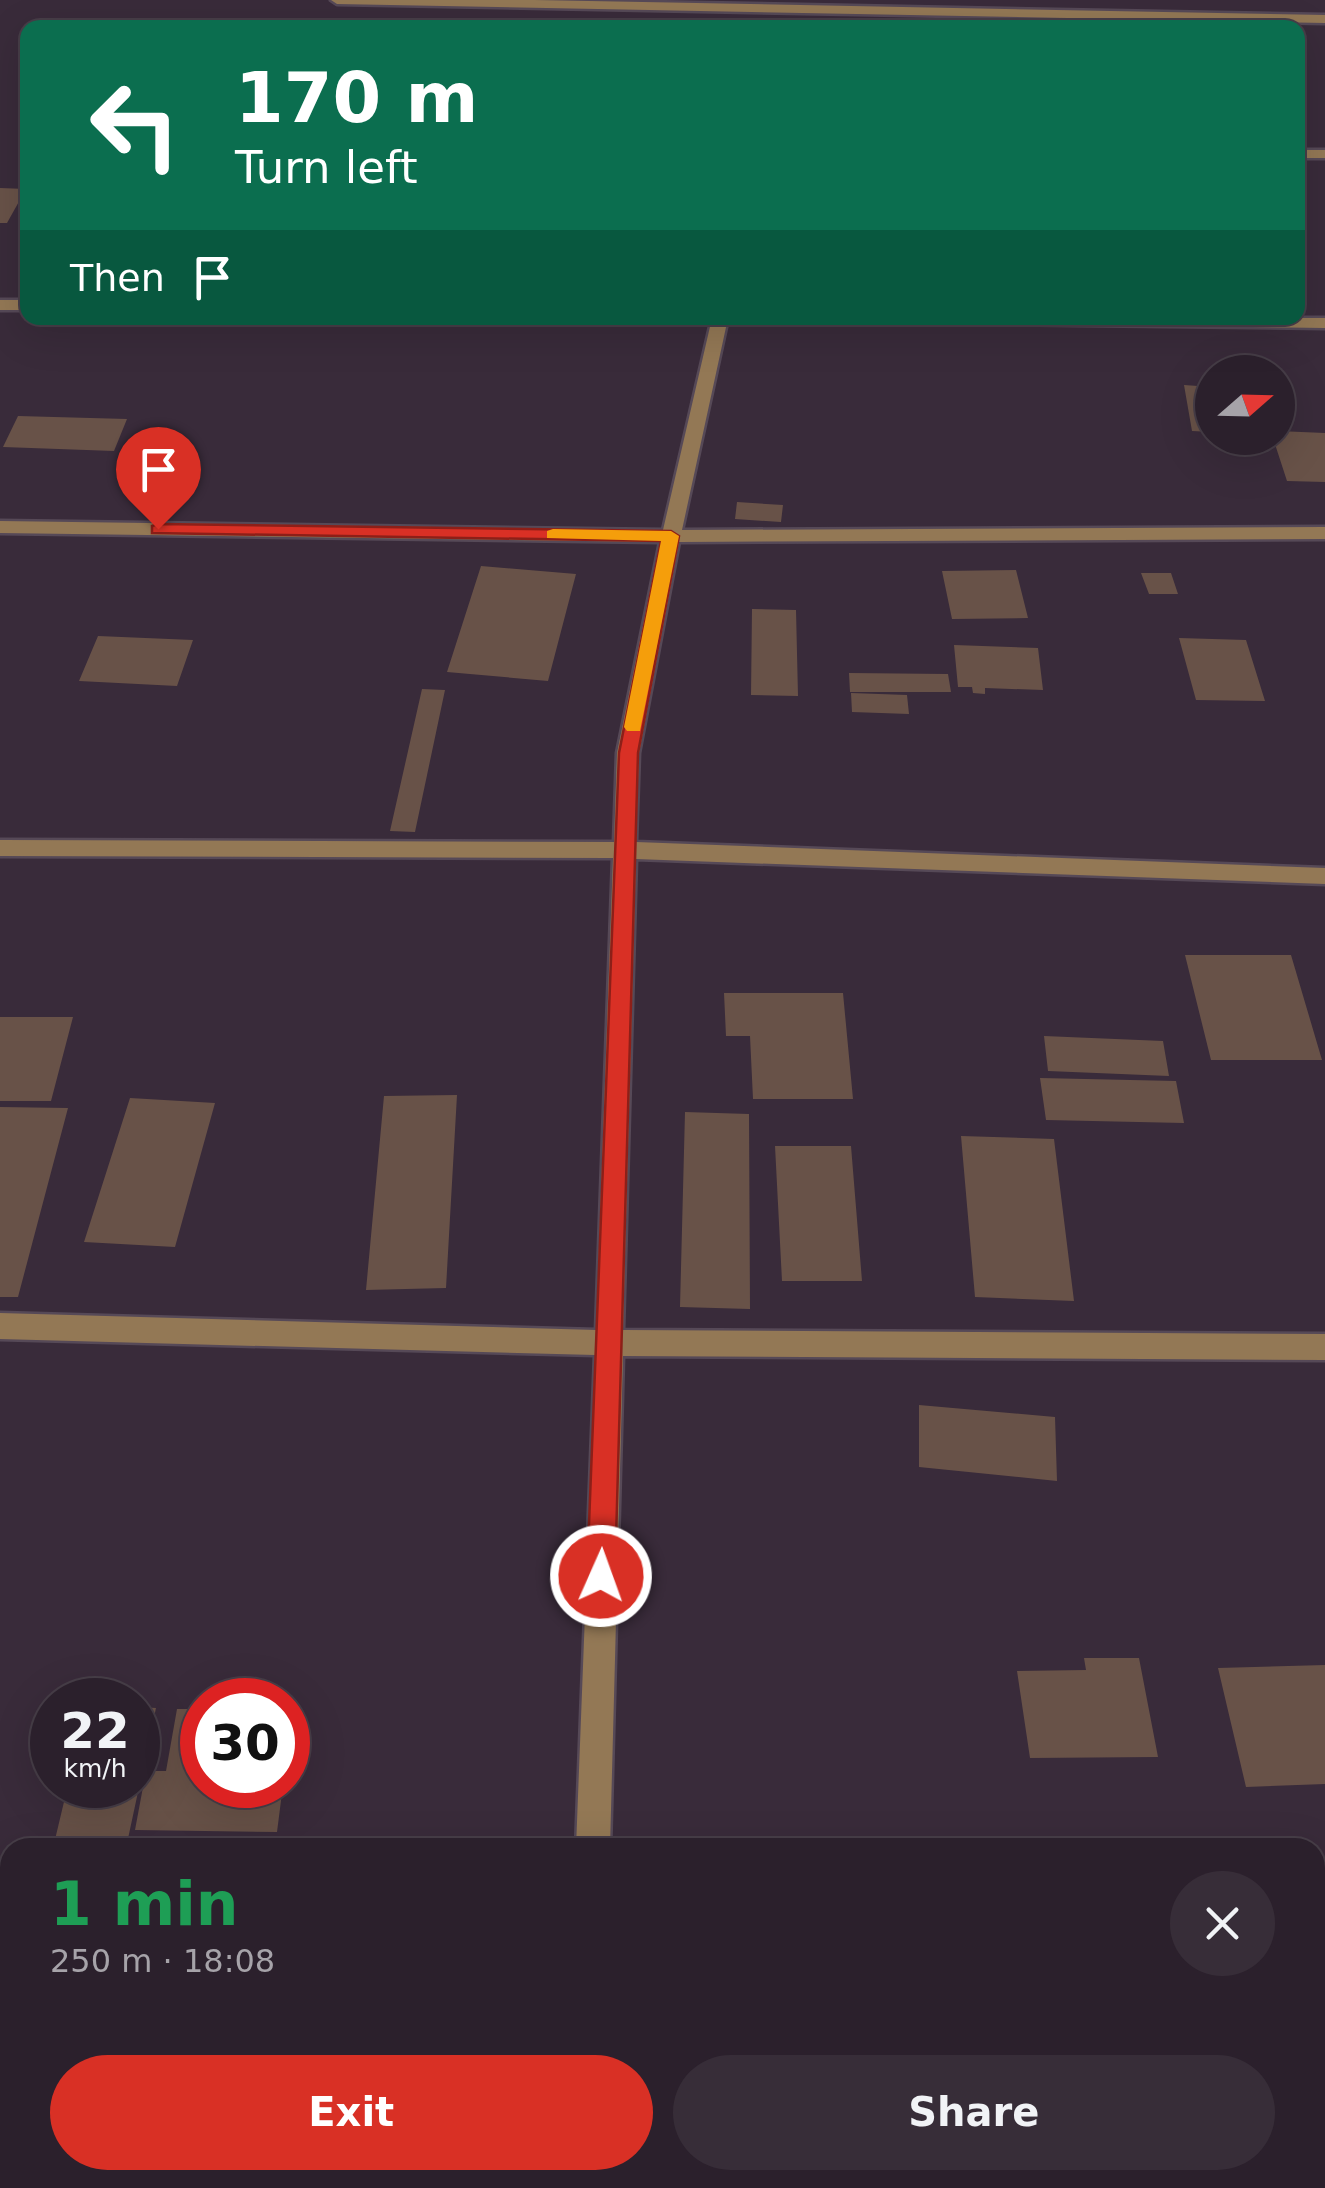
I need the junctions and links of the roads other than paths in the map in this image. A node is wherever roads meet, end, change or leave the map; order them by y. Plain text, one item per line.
1 (337, 0) edge
2 (778, 5) edge
3 (1325, 19) edge
4 (718, 325) edge
5 (0, 527) edge
6 (1325, 534) edge
7 (671, 536) junction
8 (0, 848) edge
9 (625, 850) junction
10 (1325, 876) edge
11 (0, 1326) edge
12 (608, 1343) junction
13 (1325, 1347) edge
14 (593, 1838) edge

1 - 2 street
2 - 3 street
4 - 7 street
5 - 7 street
6 - 7 street
7 - 9 street
8 - 9 street
9 - 10 street
9 - 12 street
11 - 12 street
12 - 13 street
12 - 14 street

